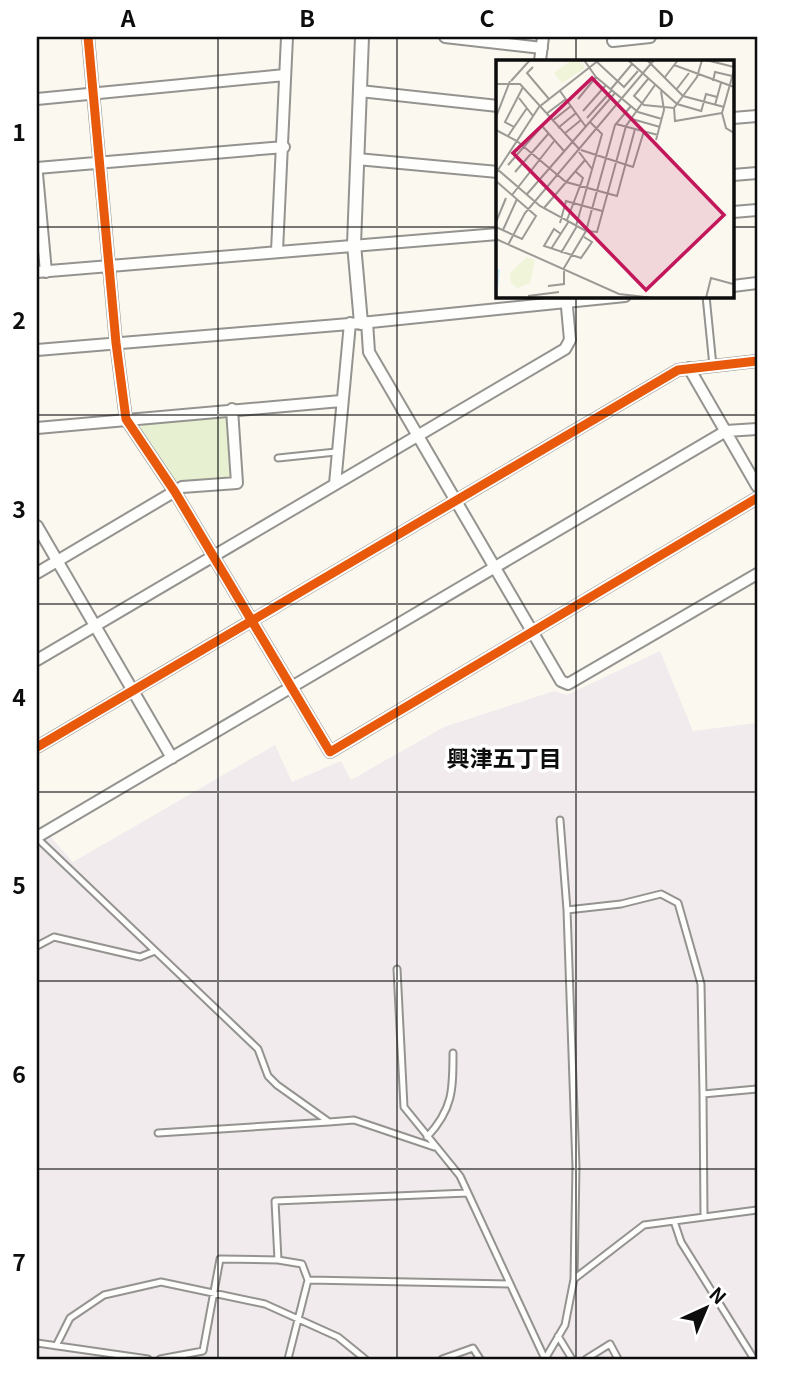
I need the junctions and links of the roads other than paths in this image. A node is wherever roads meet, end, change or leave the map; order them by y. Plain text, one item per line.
1 (88, 37) edge
2 (287, 37) edge
3 (362, 37) edge
4 (445, 37) edge
5 (650, 37) edge
6 (613, 40) dead end
7 (542, 42) edge
8 (540, 60) edge
9 (285, 75) junction
10 (360, 91) junction
11 (94, 93) junction
12 (37, 99) edge
13 (496, 106) edge
14 (757, 116) edge
15 (734, 118) edge
16 (284, 147) junction
17 (357, 159) junction
18 (99, 162) junction
19 (37, 168) edge
20 (496, 172) edge
21 (757, 173) edge
22 (37, 174) edge
23 (734, 175) edge
24 (757, 210) edge
25 (734, 212) edge
26 (496, 234) edge
27 (354, 244) junction
28 (277, 251) junction
29 (108, 265) junction
30 (41, 272) edge
31 (757, 283) edge
32 (734, 286) edge
33 (586, 298) edge
34 (706, 298) edge
35 (566, 299) edge
36 (359, 323) junction
37 (116, 343) junction
38 (37, 350) edge
39 (757, 361) edge
40 (713, 366) junction
41 (689, 369) junction
42 (341, 401) junction
43 (232, 409) junction
44 (127, 419) junction
45 (37, 428) edge
46 (757, 429) edge
47 (726, 431) junction
48 (416, 435) junction
49 (336, 452) junction
50 (278, 458) dead end
51 (335, 484) junction
52 (757, 485) edge
53 (175, 492) junction
54 (757, 498) edge
55 (455, 500) junction
56 (37, 526) edge
57 (213, 556) junction
58 (57, 562) junction
59 (495, 569) junction
60 (37, 573) edge
61 (757, 574) edge
62 (251, 621) junction
63 (95, 626) junction
64 (531, 632) junction
65 (37, 660) edge
66 (292, 687) junction
67 (132, 690) junction
68 (37, 747) edge
69 (172, 758) junction
70 (560, 820) dead end
71 (37, 837) edge
72 (567, 910) junction
73 (37, 946) edge
74 (155, 951) junction
75 (397, 969) dead end
76 (453, 1053) dead end
77 (757, 1089) edge
78 (703, 1094) junction
79 (329, 1122) junction
80 (158, 1133) dead end
81 (427, 1137) junction
82 (434, 1147) junction
83 (468, 1193) junction
84 (757, 1210) edge
85 (704, 1217) junction
86 (674, 1221) junction
87 (278, 1260) junction
88 (574, 1279) junction
89 (308, 1280) junction
90 (510, 1284) junction
91 (212, 1295) junction
92 (299, 1320) junction
93 (558, 1336) junction
94 (37, 1343) edge
95 (56, 1346) junction
96 (148, 1359) edge
97 (160, 1359) edge
98 (288, 1359) edge
99 (365, 1359) edge
100 (442, 1359) edge
101 (480, 1359) edge
102 (545, 1359) edge
103 (572, 1359) edge
104 (586, 1359) edge
105 (618, 1359) edge
106 (754, 1359) edge

1 - 11 street
2 - 9 street
3 - 10 street
4 - 7 street
5 - 6 street
7 - 8 street
9 - 11 street
9 - 16 street
10 - 13 street
10 - 17 street
11 - 12 street
11 - 18 street
14 - 15 street
16 - 18 street
16 - 28 street
17 - 20 street
17 - 27 street
18 - 19 street
18 - 29 street
21 - 23 street
22 - 30 street
24 - 25 street
26 - 27 street
27 - 28 street
27 - 36 street
28 - 29 street
29 - 30 street
29 - 37 street
31 - 32 street
33 - 35 street
34 - 40 lane
35 - 36 street
35 - 48 street
36 - 37 street
36 - 42 street
36 - 48 street
37 - 38 street
37 - 44 street
39 - 40 street
40 - 41 street
41 - 47 street
41 - 55 street
42 - 43 street
42 - 49 street
43 - 44 street
43 - 53 street
44 - 45 street
44 - 53 street
46 - 47 street
47 - 52 street
47 - 59 street
48 - 51 street
48 - 55 street
49 - 50 lane
49 - 51 street
51 - 57 street
53 - 57 street
53 - 58 street
54 - 64 street
55 - 59 street
55 - 62 street
56 - 58 street
57 - 62 street
57 - 63 street
58 - 60 street
58 - 63 street
59 - 64 street
59 - 66 street
61 - 64 street
62 - 66 street
62 - 67 street
63 - 65 street
63 - 67 street
64 - 66 street
66 - 69 street
67 - 68 street
67 - 69 street
69 - 71 street
70 - 72 lane
71 - 74 lane
72 - 78 lane
72 - 88 lane
73 - 74 lane
74 - 79 lane
75 - 81 lane
76 - 81 lane
77 - 78 lane
78 - 85 lane
79 - 80 lane
79 - 82 lane
81 - 82 lane
82 - 83 lane
83 - 87 lane
83 - 90 lane
84 - 85 lane
85 - 86 lane
86 - 88 lane
86 - 106 lane
87 - 89 lane
87 - 91 lane
88 - 93 lane
89 - 90 lane
89 - 92 lane
90 - 102 lane
91 - 92 lane
91 - 95 lane
91 - 97 lane
92 - 98 lane
92 - 99 lane
93 - 102 lane
93 - 103 lane
94 - 95 lane
95 - 96 lane
100 - 101 lane
104 - 105 lane

